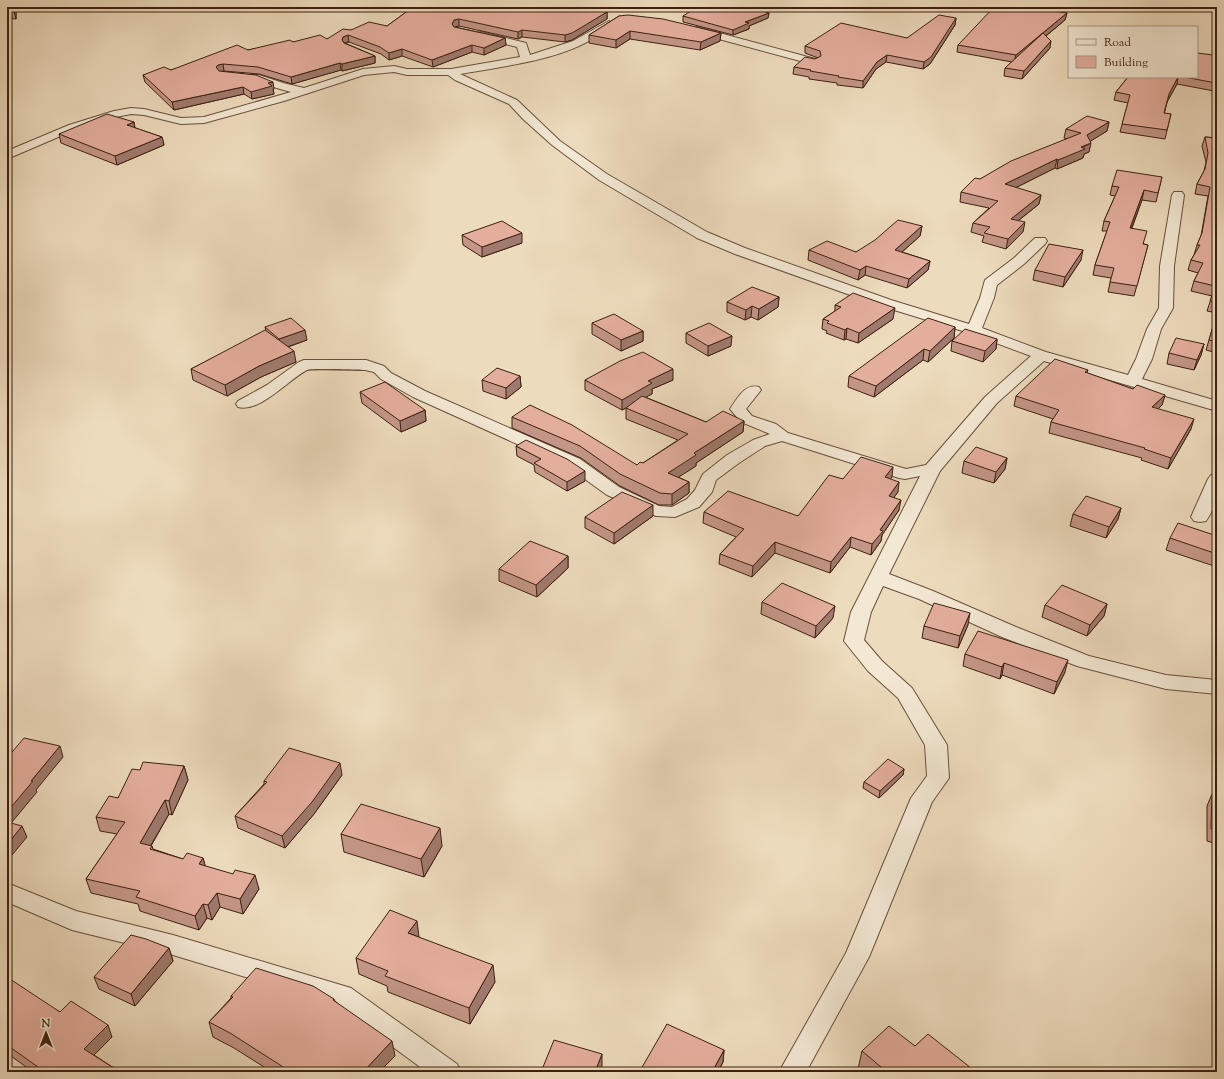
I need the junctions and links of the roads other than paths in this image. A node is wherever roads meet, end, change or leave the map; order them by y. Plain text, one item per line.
1 (619, 20) edge
2 (688, 28) edge
3 (473, 33) edge
4 (526, 59) junction
5 (382, 61) dead end
6 (815, 62) edge
7 (394, 69) junction
8 (451, 72) junction
9 (239, 76) edge
10 (307, 91) junction
11 (7, 155) edge
12 (1178, 195) dead end
13 (1040, 241) dead end
14 (974, 330) junction
15 (1041, 355) junction
16 (1133, 380) junction
17 (753, 390) dead end
18 (244, 404) dead end
19 (1217, 406) edge
20 (782, 436) junction
21 (932, 469) junction
22 (905, 474) junction
23 (1217, 479) edge
24 (920, 490) junction
25 (1200, 517) dead end
26 (878, 577) junction
27 (1217, 687) edge
28 (7, 892) edge
29 (448, 1072) edge
30 (792, 1072) edge

1 - 4 street
2 - 6 street
3 - 4 street
4 - 8 street
5 - 7 street
7 - 8 street
7 - 10 street
8 - 14 street
9 - 10 street
10 - 11 street
12 - 16 street
13 - 14 street
14 - 15 street
15 - 16 street
15 - 21 street
16 - 19 street
17 - 20 street
18 - 20 street
20 - 22 street
21 - 22 street
21 - 24 street
22 - 24 street
23 - 25 street
24 - 26 street
26 - 27 street
26 - 30 street
28 - 29 street

